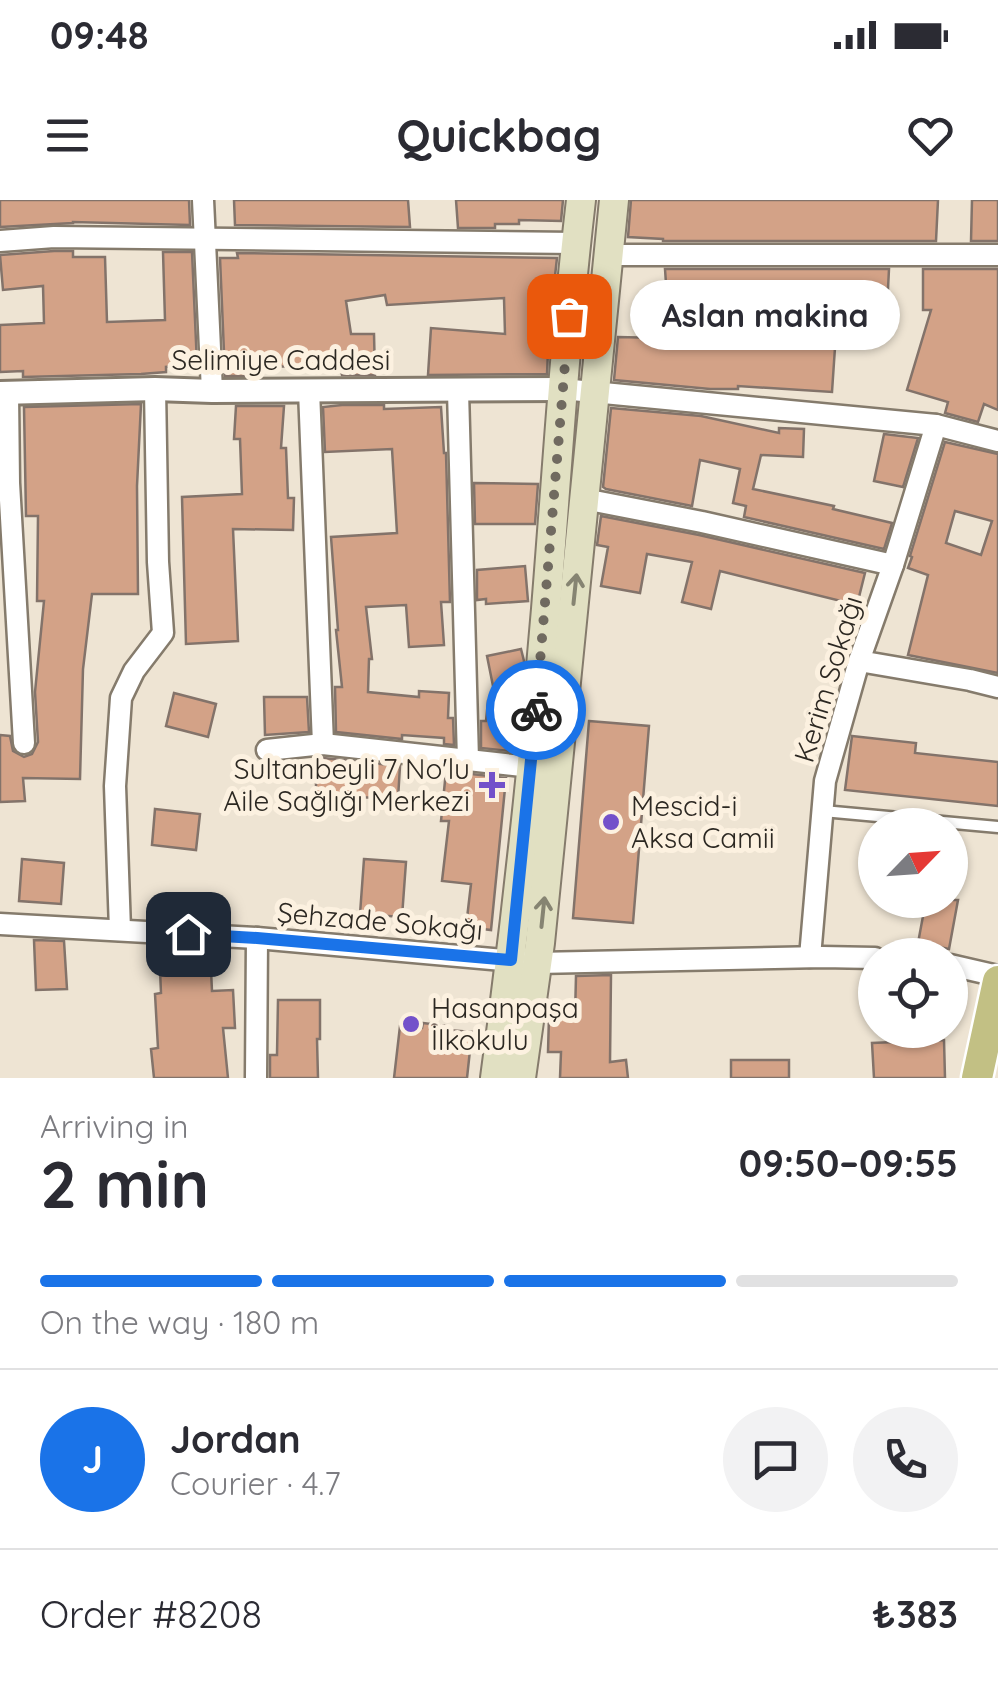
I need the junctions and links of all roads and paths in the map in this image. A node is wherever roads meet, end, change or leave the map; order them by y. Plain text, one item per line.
1 (203, 200) edge
2 (581, 200) edge
3 (614, 200) edge
4 (205, 240) junction
5 (0, 241) edge
6 (576, 243) junction
7 (998, 255) edge
8 (608, 256) junction
9 (155, 388) junction
10 (562, 389) junction
11 (309, 390) junction
12 (458, 390) junction
13 (212, 391) junction
14 (596, 392) junction
15 (4, 393) edge
16 (936, 424) junction
17 (998, 441) edge
18 (584, 499) junction
19 (893, 565) junction
20 (859, 661) junction
21 (998, 687) edge
22 (24, 743) dead end
23 (323, 744) junction
24 (268, 750) dead end
25 (468, 760) junction
26 (531, 767) junction
27 (822, 811) junction
28 (998, 827) edge
29 (0, 924) edge
30 (120, 930) junction
31 (257, 938) junction
32 (810, 957) junction
33 (858, 958) edge
34 (524, 961) junction
35 (968, 970) edge
36 (998, 978) edge
37 (256, 1078) edge
38 (495, 1078) edge
39 (521, 1078) edge
40 (977, 1078) edge

1 - 4 street
2 - 6 main road
3 - 8 main road
4 - 5 street
4 - 6 street
4 - 13 street
6 - 10 main road
7 - 8 street
8 - 14 main road
9 - 13 street, Selimiye Caddesi
9 - 15 street, Selimiye Caddesi
9 - 30 street
10 - 12 street, Selimiye Caddesi
10 - 14 street
10 - 26 main road
11 - 12 street, Selimiye Caddesi
11 - 13 street, Selimiye Caddesi
11 - 23 street
12 - 25 street
14 - 16 street
14 - 18 main road
15 - 22 street
16 - 17 street
16 - 19 street, Kerim Sokağı
18 - 19 street
34 -> 18 main road
19 - 20 street, Kerim Sokağı
20 - 21 street
20 - 27 street, Kerim Sokağı
23 - 24 street
23 - 25 street
25 - 26 street
26 - 34 main road
27 - 28 lane
27 - 32 street, Kerim Sokağı
29 - 30 street, Şehzade Sokağı
30 - 31 street, Şehzade Sokağı
31 - 34 street, Şehzade Sokağı
31 - 37 street
32 - 33 street, Şehzade Sokağı
32 - 34 street, Şehzade Sokağı
34 - 38 main road
34 - 39 main road
35 - 36 street
36 - 40 main road

